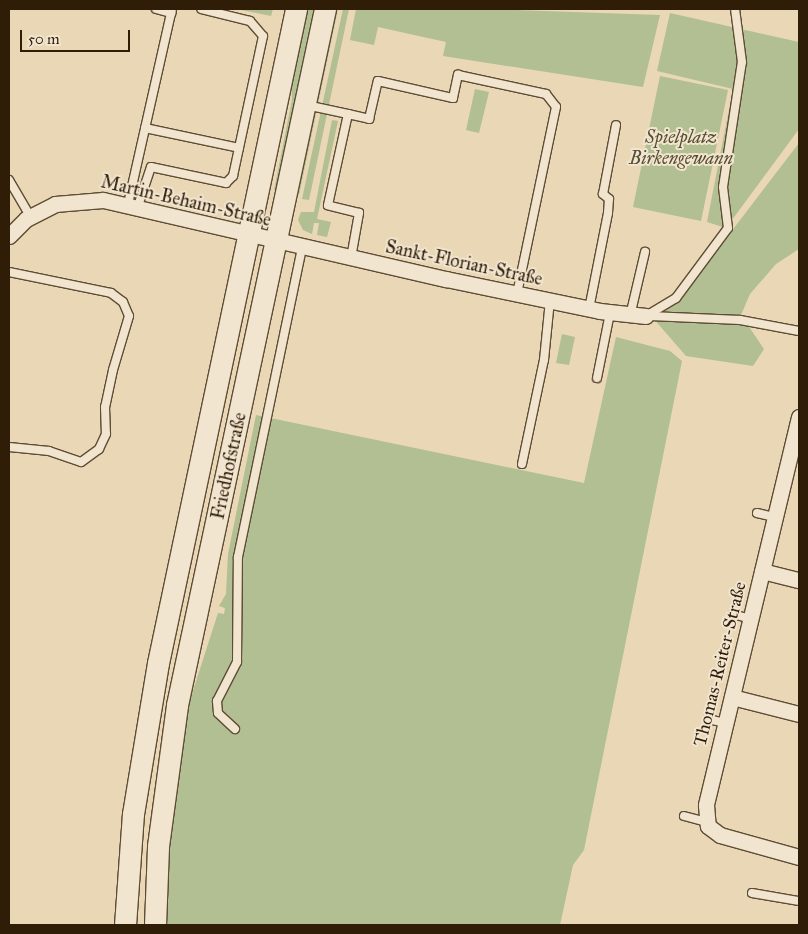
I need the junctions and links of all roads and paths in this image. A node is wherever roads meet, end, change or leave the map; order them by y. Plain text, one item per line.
1 (156, 9) edge
2 (201, 9) edge
3 (296, 9) edge
4 (325, 9) edge
5 (735, 9) edge
6 (171, 11) edge
7 (304, 105) junction
8 (348, 114) junction
9 (616, 125) dead end
10 (145, 128) junction
11 (239, 148) junction
12 (9, 180) edge
13 (133, 205) junction
14 (30, 216) junction
15 (249, 232) junction
16 (9, 236) edge
17 (276, 240) junction
18 (302, 248) junction
19 (644, 252) dead end
20 (351, 258) junction
21 (9, 272) edge
22 (517, 294) junction
23 (550, 300) junction
24 (589, 309) junction
25 (610, 313) junction
26 (630, 316) junction
27 (646, 316) junction
28 (799, 331) edge
29 (597, 378) dead end
30 (799, 417) edge
31 (796, 446) edge
32 (9, 447) edge
33 (522, 464) dead end
34 (758, 512) dead end
35 (775, 518) junction
36 (762, 571) junction
37 (799, 580) edge
38 (733, 614) dead end
39 (751, 619) junction
40 (732, 697) junction
41 (799, 714) edge
42 (708, 719) dead end
43 (725, 723) junction
44 (235, 729) dead end
45 (684, 816) dead end
46 (708, 822) junction
47 (799, 857) edge
48 (752, 893) dead end
49 (799, 901) edge
50 (125, 925) edge
51 (155, 925) edge

1 - 6 lane
2 - 11 lane
3 - 15 main road, Friedhofstraße
4 - 7 main road, Friedhofstraße
5 - 27 lane
6 - 10 lane
7 - 8 lane
7 - 17 main road, Friedhofstraße
8 - 20 lane
8 - 22 lane
9 - 24 lane
10 - 11 lane
10 - 13 lane
11 - 13 lane
12 - 14 lane
13 - 14 street, Martin-Behaim-Straße
13 - 15 street, Martin-Behaim-Straße
14 - 16 street, Martin-Behaim-Straße
15 - 17 street, Martin-Behaim-Straße
15 - 50 main road, Friedhofstraße
17 - 18 street, Sankt-Florian-Straße
17 - 51 main road, Friedhofstraße
18 - 20 street, Sankt-Florian-Straße
18 - 44 lane
19 - 26 lane
20 - 22 street, Sankt-Florian-Straße
21 - 32 lane
22 - 23 street, Sankt-Florian-Straße
23 - 24 street, Sankt-Florian-Straße
23 - 33 lane
24 - 25 street, Sankt-Florian-Straße
25 - 26 street, Sankt-Florian-Straße
25 - 29 lane
26 - 27 street, Sankt-Florian-Straße
27 - 28 lane
30 - 31 street, Thomas-Reiter-Straße
31 - 35 street, Thomas-Reiter-Straße
34 - 35 lane
35 - 36 street, Thomas-Reiter-Straße
36 - 37 street
36 - 39 street, Thomas-Reiter-Straße
38 - 39 lane
39 - 40 street, Thomas-Reiter-Straße
40 - 41 street
40 - 43 street, Thomas-Reiter-Straße
42 - 43 lane
43 - 46 street, Thomas-Reiter-Straße
45 - 46 lane
46 - 47 street
48 - 49 lane

